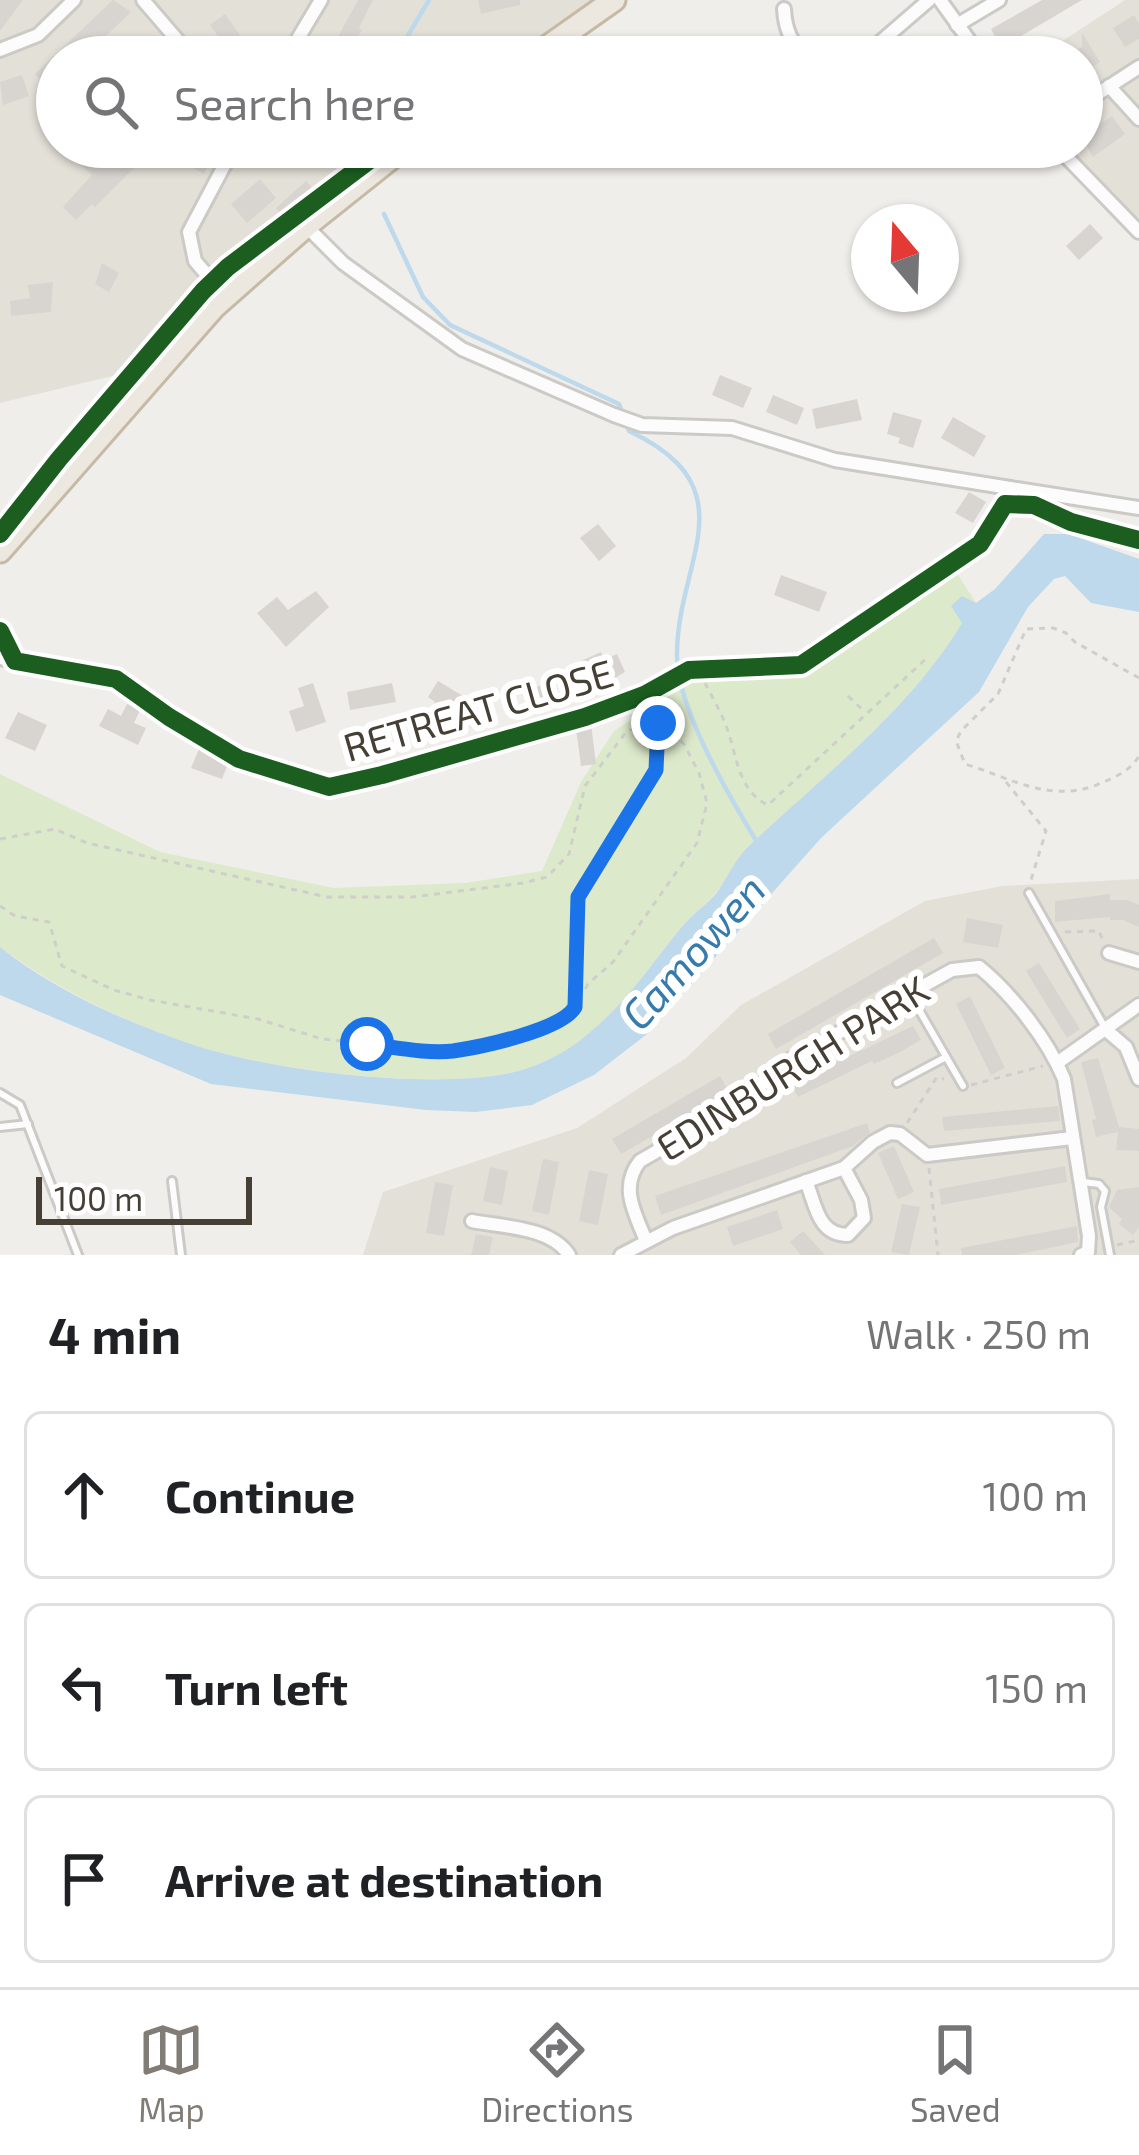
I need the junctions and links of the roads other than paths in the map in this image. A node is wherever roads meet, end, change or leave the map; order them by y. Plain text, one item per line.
1 (74, 0) edge
2 (143, 0) edge
3 (321, 0) edge
4 (614, 0) edge
5 (928, 0) edge
6 (940, 0) edge
7 (999, 0) edge
8 (784, 9) dead end
9 (957, 25) junction
10 (174, 36) edge
11 (300, 36) edge
12 (563, 36) edge
13 (790, 36) edge
14 (887, 36) edge
15 (965, 36) edge
16 (0, 50) edge
17 (1139, 67) edge
18 (1109, 86) junction
19 (1103, 90) edge
20 (1139, 119) edge
21 (223, 168) edge
22 (379, 168) edge
23 (1077, 168) edge
24 (306, 226) junction
25 (1139, 232) edge
26 (226, 297) junction
27 (1010, 488) junction
28 (1139, 508) edge
29 (0, 550) edge
30 (0, 658) edge
31 (694, 669) road end
32 (644, 695) road end
33 (1029, 893) road end
34 (1108, 953) road end
35 (1139, 962) edge
36 (909, 993) junction
37 (1139, 1005) edge
38 (1106, 1029) junction
39 (946, 1057) junction
40 (1057, 1063) junction
41 (1139, 1079) edge
42 (897, 1083) dead end
43 (963, 1085) dead end
44 (0, 1093) edge
45 (28, 1124) junction
46 (0, 1127) edge
47 (1072, 1138) junction
48 (844, 1168) junction
49 (172, 1181) dead end
50 (806, 1181) junction
51 (1080, 1181) junction
52 (472, 1221) dead end
53 (649, 1248) edge
54 (78, 1255) edge
55 (181, 1255) edge
56 (569, 1255) edge
57 (621, 1255) edge
58 (1082, 1255) edge
59 (1110, 1255) edge

1 - 16 street
2 - 10 street
3 - 11 street
4 - 12 highway
5 - 14 street
6 - 9 street
7 - 9 street
8 - 13 street
9 - 15 street
17 - 18 street
18 - 19 street
18 - 20 street
21 - 26 street
22 - 24 highway
23 - 25 street
24 - 26 highway
24 - 27 street
26 - 29 highway
27 - 28 street
27 - 31 street
30 - 32 street, RETREAT CLOSE
33 - 38 lane
34 - 35 street
36 - 39 lane
36 - 40 street, EDINBURGH PARK
36 - 53 street, EDINBURGH PARK
37 - 38 street
38 - 40 street
38 - 41 street
39 - 42 lane
39 - 43 lane
40 - 47 street
44 - 45 lane
45 - 46 lane
45 - 54 lane
47 - 48 street
47 - 51 street
48 - 50 street
48 - 50 street
49 - 55 lane
50 - 53 street
51 - 58 street
51 - 59 lane
52 - 56 street
53 - 57 street

